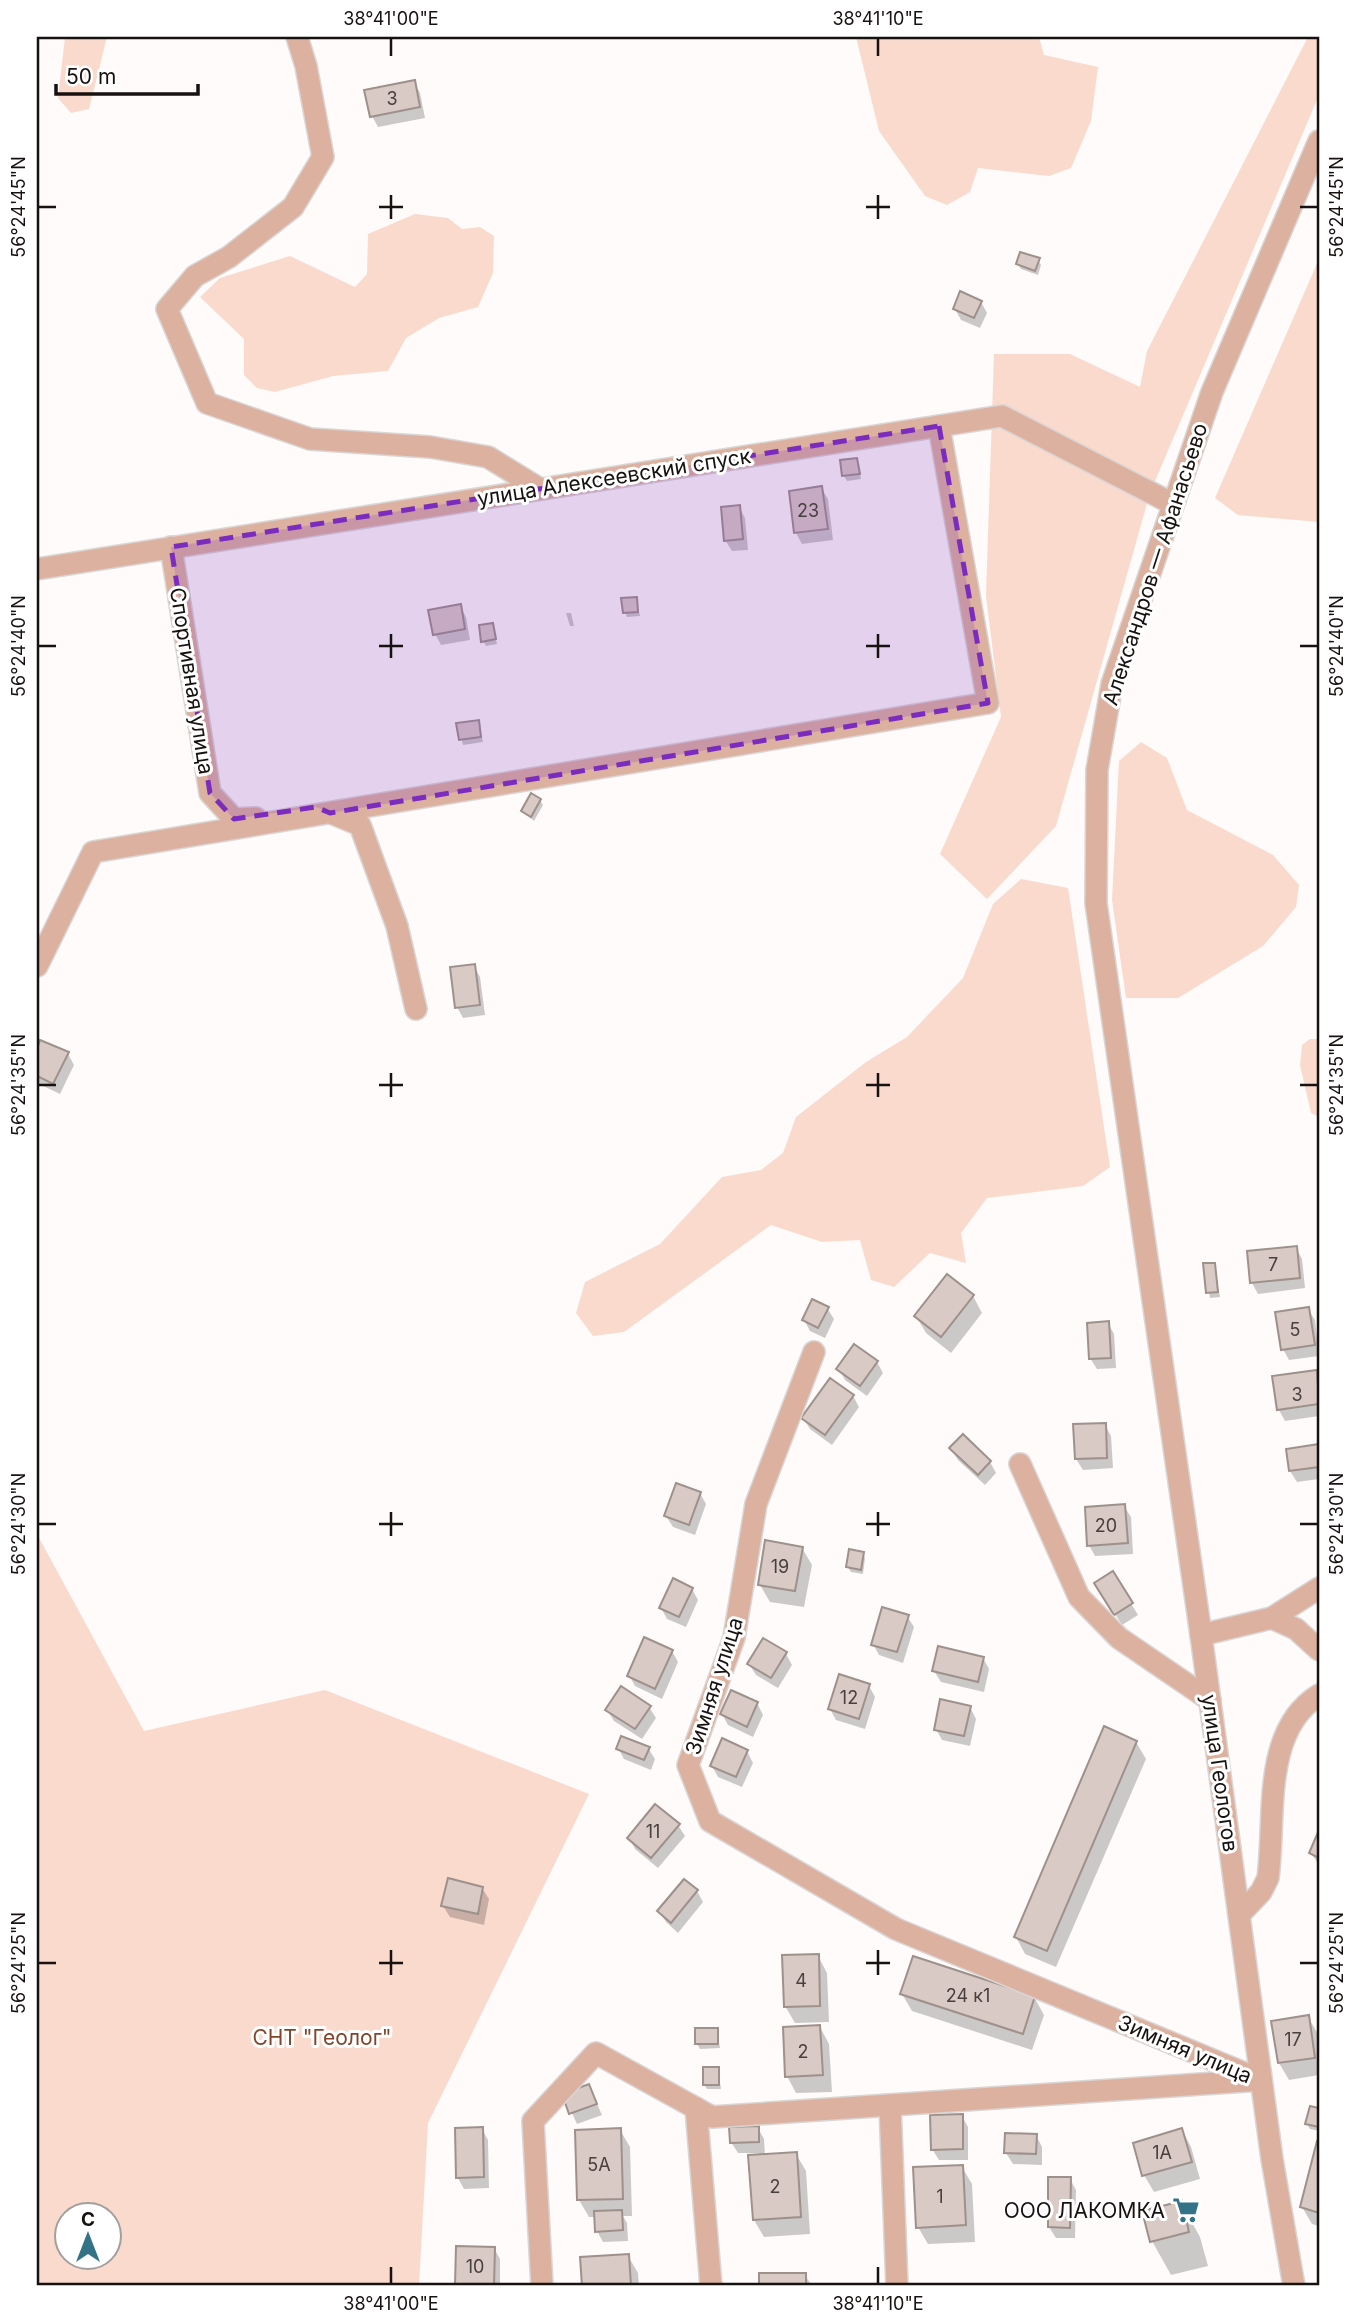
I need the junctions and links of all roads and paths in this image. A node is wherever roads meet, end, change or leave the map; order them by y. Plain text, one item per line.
1 (297, 37) edge
2 (1319, 141) edge
3 (939, 426) junction
4 (540, 489) junction
5 (1173, 504) junction
6 (171, 547) junction
7 (37, 569) edge
8 (330, 813) junction
9 (37, 966) edge
10 (416, 1009) dead end
11 (1147, 1259) joint
12 (814, 1352) dead end
13 (1020, 1464) dead end
14 (1319, 1588) edge
15 (1272, 1618) junction
16 (1201, 1635) junction
17 (1319, 1650) edge
18 (1319, 1696) edge
19 (1210, 1700) junction
20 (1239, 1915) junction
21 (1261, 2080) junction
22 (890, 2105) junction
23 (696, 2108) junction
24 (542, 2286) edge
25 (712, 2286) edge
26 (897, 2286) edge
27 (1294, 2286) edge

1 - 4 street
2 - 5 street, Александров — Афанасьево
3 - 4 street, улица Алексеевский спуск
3 - 5 street, улица Алексеевский спуск
3 - 8 street
4 - 6 street, улица Алексеевский спуск
5 - 11 street, Александров — Афанасьево
6 - 7 street, улица Алексеевский спуск
6 - 8 street, Спортивная улица
8 - 9 street
8 - 10 street, Спортивная улица
11 - 16 street, улица Геологов
12 - 21 street, Зимняя улица
13 - 19 street
14 - 15 street
15 - 16 street
15 - 17 street
16 - 19 street, улица Геологов
18 - 20 street
19 - 20 street, улица Геологов
20 - 21 street, улица Геологов
21 - 22 street, Зимняя улица
21 - 27 street, улица Геологов
22 - 23 street, Зимняя улица
22 - 26 street
23 - 24 street, Зимняя улица
23 - 25 street

